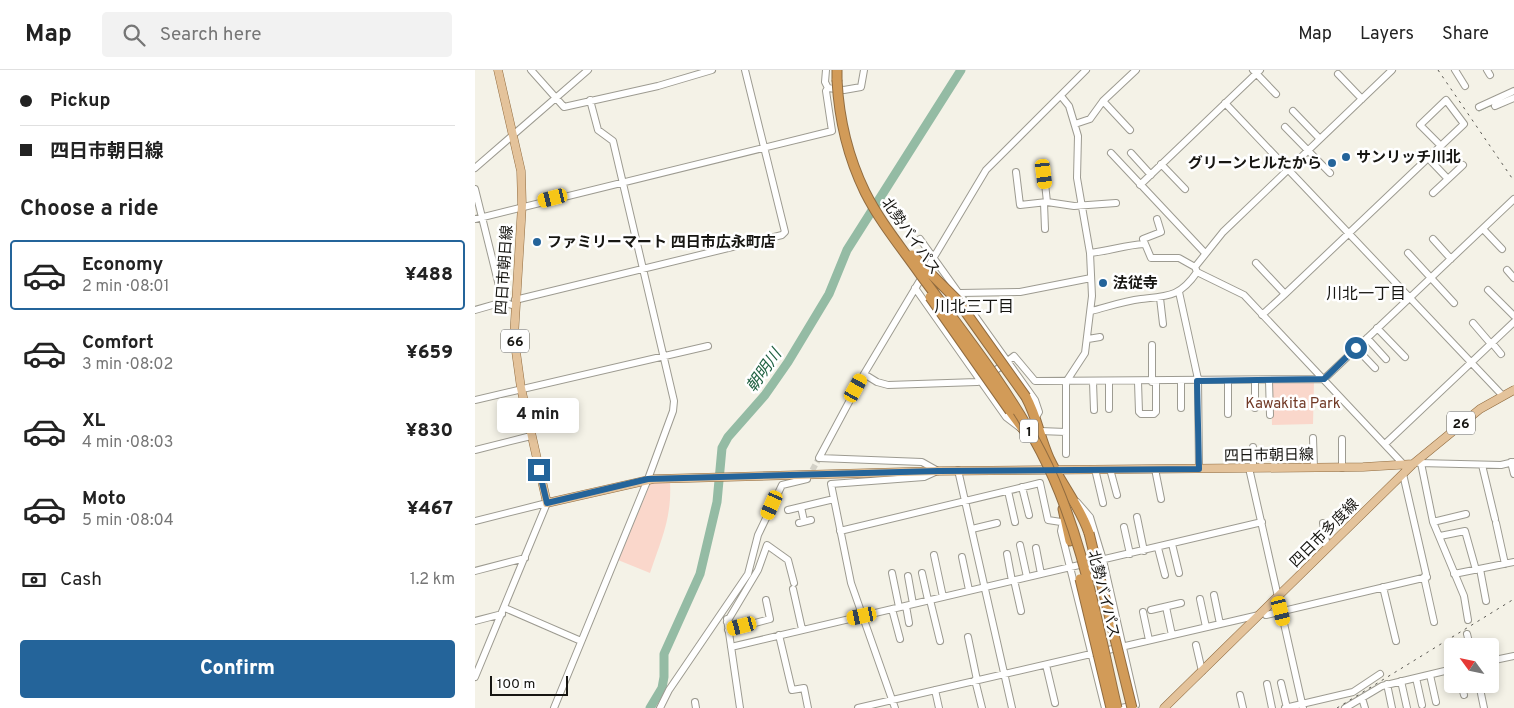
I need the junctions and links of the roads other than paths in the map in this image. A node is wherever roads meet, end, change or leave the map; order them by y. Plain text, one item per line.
1 (498, 70) edge
2 (531, 70) edge
3 (588, 70) edge
4 (712, 70) edge
5 (745, 70) edge
6 (825, 70) edge
7 (864, 70) edge
8 (1086, 70) edge
9 (1136, 70) edge
10 (1392, 70) edge
11 (1455, 70) edge
12 (1257, 71) edge
13 (1338, 74) dead end
14 (837, 75) edge
15 (1465, 86) dead end
16 (828, 88) junction
17 (1514, 91) edge
18 (1276, 94) dead end
19 (1061, 96) junction
20 (555, 98) junction
21 (1514, 98) edge
22 (1362, 99) junction
23 (590, 100) junction
24 (1103, 101) junction
25 (1225, 103) junction
26 (1495, 106) dead end
27 (1479, 107) dead end
28 (1293, 111) dead end
29 (1075, 124) junction
30 (1285, 127) dead end
31 (1130, 130) dead end
32 (512, 134) junction
33 (1319, 139) junction
34 (1441, 146) junction
35 (765, 148) junction
36 (1307, 150) junction
37 (1111, 153) dead end
38 (1131, 153) dead end
39 (1428, 158) junction
40 (1161, 164) junction
41 (1463, 165) dead end
42 (475, 168) edge
43 (1287, 169) junction
44 (1016, 172) dead end
45 (1330, 173) dead end
46 (1044, 174) dead end
47 (1151, 175) junction
48 (1448, 179) junction
49 (622, 182) junction
50 (1141, 185) junction
51 (475, 189) edge
52 (1185, 190) dead end
53 (864, 191) junction
54 (1433, 193) dead end
55 (1514, 199) edge
56 (1045, 202) junction
57 (1115, 203) dead end
58 (522, 205) junction
59 (1082, 205) junction
60 (478, 217) edge
61 (879, 217) junction
62 (1157, 219) dead end
63 (1483, 229) junction
64 (1045, 230) dead end
65 (1349, 233) junction
66 (920, 239) dead end
67 (1433, 239) dead end
68 (1144, 244) junction
69 (1502, 249) dead end
70 (1090, 253) junction
71 (1205, 253) junction
72 (1408, 253) dead end
73 (934, 258) junction
74 (1451, 259) junction
75 (1256, 263) dead end
76 (643, 269) junction
77 (1196, 269) junction
78 (1507, 270) dead end
79 (1091, 278) junction
80 (1431, 278) junction
81 (1514, 278) edge
82 (915, 288) junction
83 (1487, 290) dead end
84 (1179, 292) junction
85 (960, 293) junction
86 (1285, 294) junction
87 (1160, 298) junction
88 (1410, 298) junction
89 (503, 302) junction
90 (1454, 302) dead end
91 (515, 303) junction
92 (475, 310) edge
93 (1091, 311) junction
94 (1262, 315) junction
95 (1514, 316) edge
96 (1514, 322) edge
97 (1473, 323) dead end
98 (1163, 324) dead end
99 (1377, 328) junction
100 (1100, 337) dead end
101 (1367, 338) junction
102 (1088, 339) junction
103 (1492, 344) junction
104 (1151, 345) dead end
105 (708, 346) dead end
106 (1356, 348) junction
107 (1501, 354) dead end
108 (663, 356) junction
109 (1405, 357) dead end
110 (1386, 359) dead end
111 (1008, 360) junction
112 (1472, 362) junction
113 (1375, 368) dead end
114 (864, 374) junction
115 (1324, 379) junction
116 (1228, 380) junction
117 (1255, 380) junction
118 (1269, 380) junction
119 (982, 381) junction
120 (1181, 381) junction
121 (1197, 381) junction
122 (1065, 382) junction
123 (1093, 382) junction
124 (1109, 382) junction
125 (1137, 382) junction
126 (1154, 382) junction
127 (521, 388) junction
128 (1514, 390) edge
129 (1503, 396) junction
130 (475, 400) edge
131 (1181, 408) dead end
132 (1255, 408) dead end
133 (1109, 409) dead end
134 (1094, 410) dead end
135 (1228, 414) dead end
136 (1270, 415) dead end
137 (1037, 417) junction
138 (1025, 431) junction
139 (1041, 431) junction
140 (1066, 432) junction
141 (531, 436) junction
142 (1313, 438) dead end
143 (1342, 439) dead end
144 (1385, 444) junction
145 (1253, 447) dead end
146 (475, 450) edge
147 (1065, 451) dead end
148 (1513, 462) edge
149 (1417, 463) junction
150 (1404, 465) junction
151 (1482, 465) junction
152 (1251, 468) junction
153 (1314, 468) junction
154 (1343, 468) junction
155 (1051, 469) junction
156 (1095, 469) junction
157 (1110, 469) junction
158 (1155, 469) junction
159 (1199, 469) junction
160 (958, 470) junction
161 (938, 471) junction
162 (1403, 474) junction
163 (1514, 474) edge
164 (650, 479) junction
165 (807, 479) dead end
166 (1022, 487) junction
167 (1008, 490) junction
168 (1117, 495) dead end
169 (1070, 496) junction
170 (834, 499) junction
171 (1161, 499) dead end
172 (965, 501) junction
173 (547, 503) junction
174 (1103, 503) dead end
175 (801, 507) junction
176 (788, 510) dead end
177 (1466, 514) dead end
178 (1029, 515) dead end
179 (1137, 517) dead end
180 (1063, 520) junction
181 (475, 521) edge
182 (805, 521) dead end
183 (1015, 522) dead end
184 (1262, 522) junction
185 (1433, 522) junction
186 (997, 523) dead end
187 (1323, 523) dead end
188 (1124, 527) dead end
189 (972, 529) junction
190 (840, 531) junction
191 (1440, 536) junction
192 (1172, 544) junction
193 (1020, 545) dead end
194 (1036, 548) dead end
195 (1158, 548) junction
196 (1327, 548) junction
197 (1144, 551) junction
198 (1007, 554) dead end
199 (1130, 554) junction
200 (934, 555) dead end
201 (962, 557) dead end
202 (525, 558) junction
203 (1103, 560) junction
204 (1514, 562) edge
205 (1505, 564) junction
206 (1071, 567) junction
207 (1478, 569) junction
208 (475, 571) edge
209 (1179, 572) dead end
210 (892, 573) dead end
211 (922, 573) dead end
212 (1041, 574) junction
213 (1454, 574) junction
214 (1165, 575) dead end
215 (908, 576) dead end
216 (1426, 576) junction
217 (1027, 577) junction
218 (1013, 580) junction
219 (985, 587) junction
220 (1383, 587) junction
221 (969, 590) junction
222 (1214, 595) dead end
223 (943, 596) junction
224 (1279, 596) junction
225 (734, 597) junction
226 (1200, 599) dead end
227 (766, 600) dead end
228 (929, 600) junction
229 (1486, 601) dead end
230 (1181, 603) dead end
231 (913, 604) junction
232 (899, 607) junction
233 (1166, 607) junction
234 (1021, 610) dead end
235 (1151, 610) dead end
236 (503, 611) junction
237 (1281, 611) junction
238 (1143, 612) dead end
239 (1263, 615) junction
240 (862, 616) junction
241 (1468, 620) dead end
242 (475, 621) edge
243 (727, 622) junction
244 (1434, 622) dead end
245 (909, 623) dead end
246 (1220, 624) junction
247 (1206, 627) junction
248 (802, 629) junction
249 (728, 630) junction
250 (1172, 634) junction
251 (1467, 634) dead end
252 (779, 635) junction
253 (968, 637) dead end
254 (1468, 638) edge
255 (899, 639) dead end
256 (1149, 640) junction
257 (1396, 640) dead end
258 (581, 641) junction
259 (940, 641) dead end
260 (1196, 645) dead end
261 (1123, 646) junction
262 (731, 647) junction
263 (1093, 654) junction
264 (1514, 656) edge
265 (1499, 659) edge
266 (1046, 665) junction
267 (1202, 671) junction
268 (1444, 672) edge
269 (1005, 674) junction
270 (1380, 674) dead end
271 (1430, 675) junction
272 (475, 677) edge
273 (1416, 678) junction
274 (976, 680) junction
275 (1401, 681) junction
276 (1281, 682) dead end
277 (1267, 684) dead end
278 (1387, 684) junction
279 (935, 690) junction
280 (1481, 693) edge
281 (1240, 695) dead end
282 (1362, 698) junction
283 (892, 700) junction
284 (1436, 702) dead end
285 (1055, 703) dead end
286 (1422, 705) dead end
287 (1303, 706) edge
288 (554, 708) edge
289 (660, 708) edge
290 (740, 708) edge
291 (808, 708) edge
292 (858, 708) edge
293 (895, 708) edge
294 (939, 708) edge
295 (982, 708) edge
296 (1012, 708) edge
297 (1105, 708) edge
298 (1111, 708) edge
299 (1121, 708) edge
300 (1132, 708) edge
301 (1164, 708) edge
302 (1243, 708) edge
303 (1272, 708) edge
304 (1286, 708) edge
305 (1345, 708) edge
306 (1365, 708) edge
307 (1393, 708) edge
308 (1407, 708) edge
309 (1484, 708) edge

1 - 32 main road, 四日市朝日線 / 66
2 - 20 street
3 - 20 street
4 - 23 street
5 - 35 street
6 - 16 street
7 - 16 street
8 - 19 street
9 - 24 street
10 - 22 street
11 - 15 street
12 - 18 street
12 - 25 street
13 - 22 street
14 - 53 highway, 北勢バイパス / 1, bridge
16 - 35 street
17 - 27 street
19 - 29 street
19 - 73 street
20 - 23 street
20 - 32 street
21 - 26 street
22 - 33 street
23 - 49 street
24 - 29 street
24 - 31 street
25 - 40 street
25 - 43 street
28 - 33 street
29 - 59 street
30 - 36 street
32 - 42 street
32 - 58 main road, 四日市朝日線 / 66
33 - 36 street
34 - 34 street
34 - 39 street
35 - 49 street
35 - 76 street
36 - 43 street
36 - 45 street
37 - 50 street
38 - 47 street
39 - 48 street
39 - 65 street
40 - 47 street
40 - 52 street
41 - 48 street
43 - 65 street
43 - 71 street
44 - 56 street
46 - 56 street
47 - 50 street
48 - 54 street
49 - 58 street
49 - 76 street
50 - 71 street
51 - 60 street
53 - 61 highway, 北勢バイパス / 1, bridge
53 - 138 highway, 1, bridge
55 - 63 street
56 - 59 street
56 - 64 street
57 - 59 street
58 - 60 street
58 - 91 main road, 四日市朝日線 / 66
59 - 70 street
60 - 89 street
61 - 137 highway, 1, bridge
61 - 299 highway, 北勢バイパス / 1, bridge
62 - 68 street
63 - 69 street
63 - 74 street
65 - 86 street
65 - 88 street
66 - 73 street
67 - 74 street
68 - 70 street
68 - 77 street
70 - 79 street
71 - 77 street
72 - 80 street
73 - 82 street
73 - 85 street
74 - 80 street
75 - 86 street
76 - 91 street
76 - 108 street
77 - 84 street
77 - 94 street
78 - 81 street
79 - 85 street
79 - 93 street
80 - 88 street
80 - 90 street
82 - 114 street
82 - 119 street
83 - 95 street
84 - 87 street
84 - 121 street
85 - 111 street
86 - 94 street
87 - 93 street
87 - 98 street
88 - 99 street
88 - 112 street
89 - 91 street
89 - 92 street
91 - 127 main road, 四日市朝日線 / 66
93 - 102 street
94 - 115 street
96 - 103 street
97 - 103 street
99 - 101 street
99 - 109 street
100 - 102 street
101 - 106 street
101 - 110 street
102 - 122 street
103 - 107 street
103 - 112 street
104 - 126 street
105 - 108 street
106 - 113 street
106 - 115 street
108 - 127 street
108 - 164 street
111 - 119 street
111 - 122 street
111 - 137 street
112 - 129 street
112 - 144 street
114 - 119 street
114 - 161 street
115 - 118 street
115 - 144 street
116 - 117 street
116 - 121 street
116 - 135 street
117 - 118 street
117 - 132 street
118 - 136 street
119 - 138 street
120 - 121 street
120 - 126 street
120 - 131 street
121 - 159 street
122 - 123 street
122 - 140 street
123 - 124 street
123 - 134 street
124 - 125 street
124 - 133 street
125 - 126 street
125 - 126 street
127 - 130 street
127 - 141 main road, 四日市朝日線 / 66
128 - 129 main road, 四日市多度線 / 26
129 - 149 main road, 四日市多度線 / 26
137 - 139 highway, 1
138 - 155 highway, 1
139 - 140 street
139 - 155 highway, 1
140 - 147 street
141 - 146 street
141 - 173 main road, 四日市朝日線 / 66
142 - 153 street
143 - 154 street
144 - 150 street
145 - 152 street
148 - 151 street
148 - 163 street
149 - 150 main road, 四日市朝日線
149 - 151 street
149 - 162 main road, 四日市多度線 / 26
149 - 185 street
150 - 154 main road, 四日市朝日線
151 - 205 street
152 - 153 main road, 四日市朝日線
152 - 159 main road, 四日市朝日線
152 - 184 street
153 - 154 main road, 四日市朝日線
155 - 156 main road, 四日市朝日線
155 - 160 main road, 四日市朝日線
155 - 169 highway, 1
155 - 180 highway, 1
156 - 157 main road, 四日市朝日線
156 - 174 street
157 - 158 main road, 四日市朝日線
157 - 168 street
158 - 159 main road, 四日市朝日線
158 - 171 street
160 - 161 main road, 四日市朝日線
160 - 172 street
161 - 164 main road, 四日市朝日線
161 - 170 street
162 - 196 main road, 四日市多度線 / 26
162 - 216 street
164 - 173 main road, 四日市朝日線
164 - 258 street
165 - 225 street
166 - 167 street
166 - 178 street
166 - 180 street
167 - 172 street
167 - 183 street
169 - 203 street
169 - 300 highway, 1, bridge
170 - 175 street
170 - 190 street
172 - 189 street
172 - 190 street
173 - 181 street
173 - 202 street
175 - 176 street
175 - 182 street
177 - 185 street
179 - 197 street
180 - 206 street
180 - 298 highway, 1, bridge
184 - 192 street
184 - 224 street
185 - 191 street
186 - 189 street
187 - 196 street
188 - 199 street
189 - 219 street
190 - 240 street
191 - 207 street
191 - 213 street
192 - 195 street
192 - 209 street
193 - 217 street
194 - 212 street
195 - 197 street
195 - 214 street
196 - 224 main road, 四日市多度線 / 26
197 - 199 street
198 - 218 street
199 - 203 street
200 - 223 street
201 - 221 street
202 - 208 street
202 - 236 street
203 - 206 street
203 - 261 street
204 - 205 street
205 - 207 street
206 - 212 street
206 - 263 street
207 - 213 street
207 - 229 street
210 - 232 street
211 - 228 street
212 - 217 street
213 - 241 street
215 - 231 street
216 - 220 street
216 - 244 street
217 - 218 street
218 - 219 street
218 - 234 street
219 - 221 street
219 - 269 street
220 - 237 street
220 - 257 street
221 - 223 street
222 - 246 street
223 - 228 street
224 - 237 street
224 - 239 main road, 四日市多度線 / 26
225 - 243 street
225 - 289 street
226 - 247 street
227 - 249 street
228 - 231 street
228 - 259 street
230 - 233 street
231 - 232 street
232 - 240 street
232 - 245 street
232 - 255 street
233 - 235 street
233 - 250 street
236 - 242 street
236 - 258 street
236 - 272 street
237 - 239 street
237 - 287 street
238 - 256 street
239 - 246 street
239 - 267 main road, 四日市多度線 / 26
240 - 248 street
240 - 283 street
243 - 248 street
243 - 249 street
246 - 247 street
247 - 250 street
248 - 252 street
249 - 262 street
250 - 256 street
251 - 254 street
252 - 262 street
252 - 291 street
253 - 274 street
256 - 261 street
258 - 288 street
260 - 267 street
261 - 263 street
261 - 299 street
262 - 290 street
263 - 266 street
263 - 297 street
264 - 265 street
266 - 269 street
266 - 285 street
267 - 301 main road, 四日市多度線 / 26
268 - 271 street
269 - 274 street
269 - 296 street
270 - 287 street
271 - 273 street
271 - 284 street
273 - 275 street
273 - 286 street
274 - 279 street
274 - 295 street
275 - 278 street
275 - 308 street
276 - 304 street
277 - 303 street
278 - 282 street
278 - 307 street
279 - 283 street
279 - 294 street
280 - 309 street
281 - 302 street
282 - 305 street
282 - 306 street
283 - 292 street
283 - 293 street
287 - 304 street

